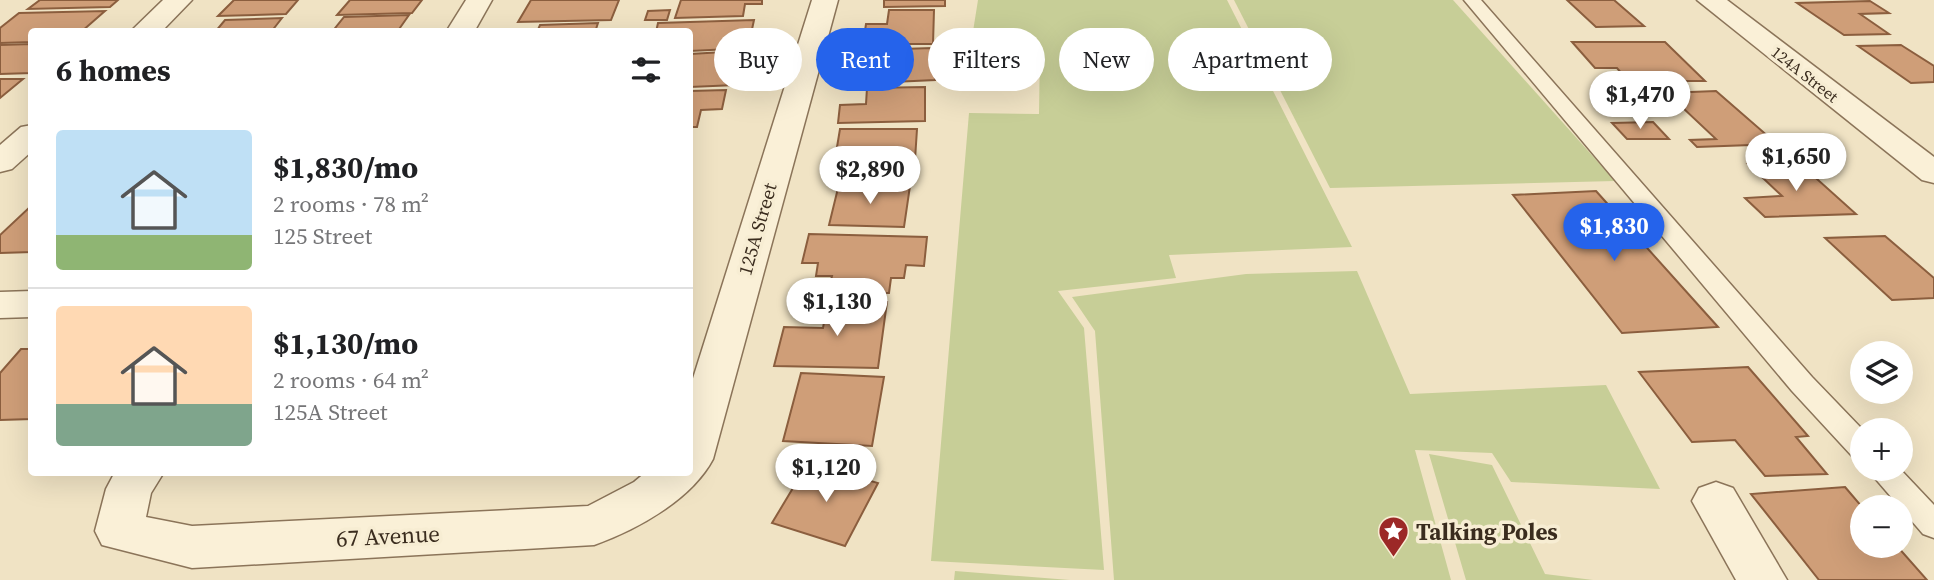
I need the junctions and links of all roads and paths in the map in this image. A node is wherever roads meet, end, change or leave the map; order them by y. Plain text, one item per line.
1 (179, 0) edge
2 (479, 0) edge
3 (825, 0) edge
4 (1472, 0) edge
5 (1710, 0) edge
6 (148, 28) edge
7 (462, 28) edge
8 (28, 138) edge
9 (0, 162) edge
10 (1934, 173) edge
11 (28, 304) edge
12 (0, 305) edge
13 (1850, 435) edge
14 (693, 449) edge
15 (138, 476) edge
16 (1893, 481) edge
17 (664, 484) edge
18 (1716, 501) dead end
19 (1934, 525) edge
20 (1762, 580) edge

1 - 6 street
2 - 7 street
3 - 14 street, 125A Street
4 - 13 lane
5 - 10 street, 124A Street
8 - 9 street
11 - 12 street
15 - 17 street, 67 Avenue
16 - 19 lane
18 - 20 street

